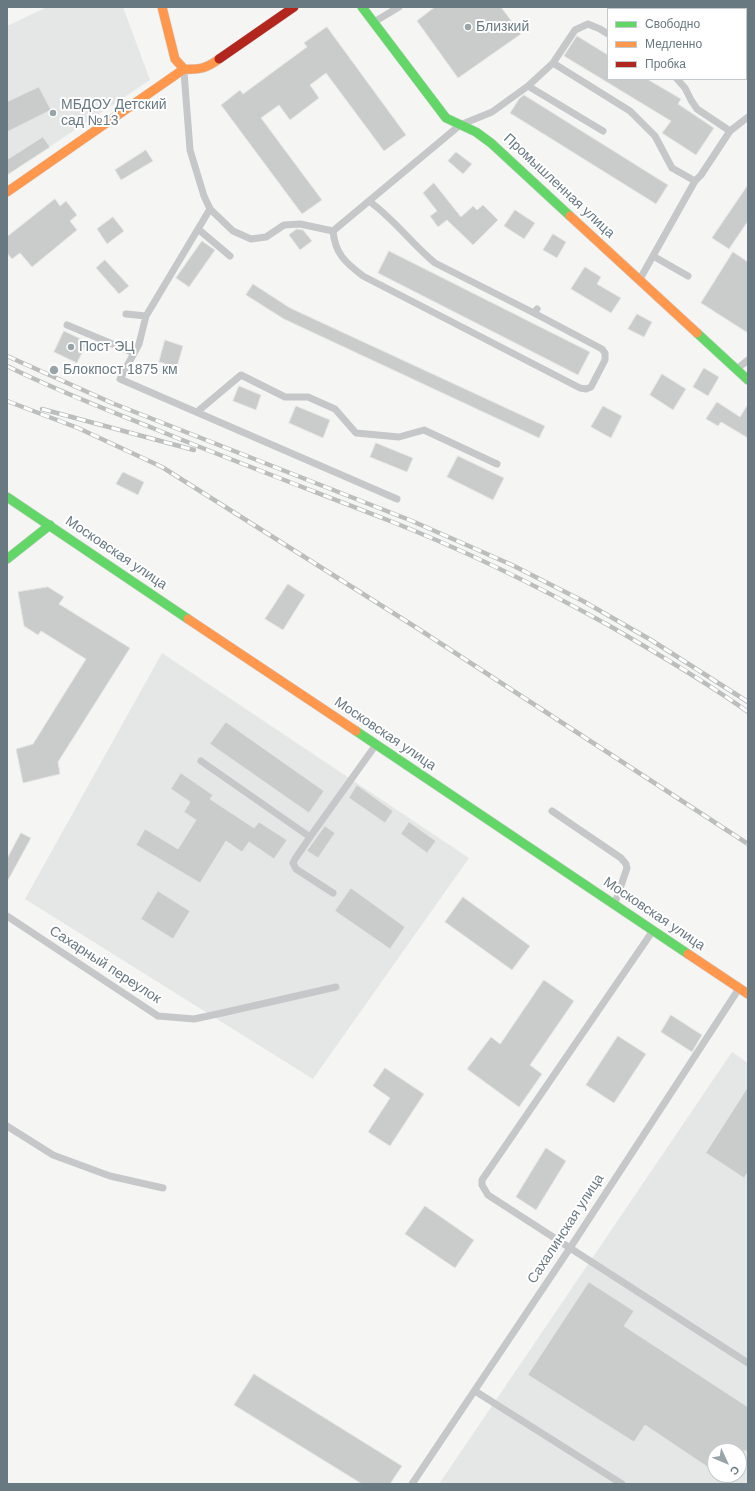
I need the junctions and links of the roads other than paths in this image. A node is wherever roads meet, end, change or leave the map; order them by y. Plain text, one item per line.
1 (162, 7) edge
2 (294, 7) edge
3 (362, 7) edge
4 (399, 7) edge
5 (374, 22) junction
6 (607, 33) edge
7 (553, 63) junction
8 (184, 69) junction
9 (678, 80) edge
10 (528, 86) junction
11 (748, 117) edge
12 (460, 125) junction
13 (603, 131) dead end
14 (730, 131) junction
15 (695, 181) junction
16 (7, 192) edge
17 (369, 201) junction
18 (210, 209) junction
19 (198, 229) junction
20 (333, 231) junction
21 (230, 256) dead end
22 (653, 256) junction
23 (688, 276) dead end
24 (640, 280) junction
25 (126, 314) dead end
26 (146, 316) junction
27 (67, 325) dead end
28 (134, 353) junction
29 (748, 360) edge
30 (736, 370) junction
31 (748, 380) edge
32 (197, 412) junction
33 (497, 464) dead end
34 (7, 497) edge
35 (397, 499) dead end
36 (50, 526) junction
37 (7, 559) edge
38 (376, 744) junction
39 (201, 761) dead end
40 (552, 811) dead end
41 (310, 838) junction
42 (333, 893) dead end
43 (615, 905) junction
44 (7, 916) edge
45 (654, 930) junction
46 (336, 987) dead end
47 (739, 988) junction
48 (748, 994) edge
49 (7, 1126) edge
50 (163, 1188) dead end
51 (570, 1248) junction
52 (748, 1363) edge
53 (475, 1390) junction
54 (412, 1484) edge
55 (622, 1484) edge

1 - 8 street
2 - 8 street
3 - 5 street, Промышленная улица
4 - 5 lane
5 - 12 street, Промышленная улица
6 - 7 lane
7 - 10 lane
7 - 15 lane
8 - 16 street
8 - 18 lane
9 - 14 lane
10 - 12 lane
10 - 13 lane
11 - 14 lane
12 - 17 lane
12 - 24 street, Промышленная улица
14 - 15 lane
15 - 22 lane
17 - 20 lane
17 - 20 lane
18 - 19 lane
18 - 20 lane
19 - 21 lane
19 - 26 lane
22 - 23 lane
22 - 24 lane
24 - 30 street, Промышленная улица
25 - 26 lane
26 - 28 lane
27 - 28 lane
28 - 32 lane
29 - 30 lane
30 - 31 street, Промышленная улица
32 - 33 lane
32 - 35 lane
34 - 36 street, Московская улица
36 - 37 street
36 - 38 street, Московская улица
38 - 41 lane
38 - 43 street, Московская улица
39 - 41 lane
40 - 43 lane
41 - 42 lane
43 - 45 street, Московская улица
44 - 46 lane, Сахарный переулок
45 - 47 street, Московская улица
45 - 51 lane
47 - 48 street, Московская улица
47 - 51 lane, Сахалинская улица
49 - 50 lane
51 - 52 lane
51 - 53 lane, Сахалинская улица
53 - 54 lane, Сахалинская улица
53 - 55 lane

